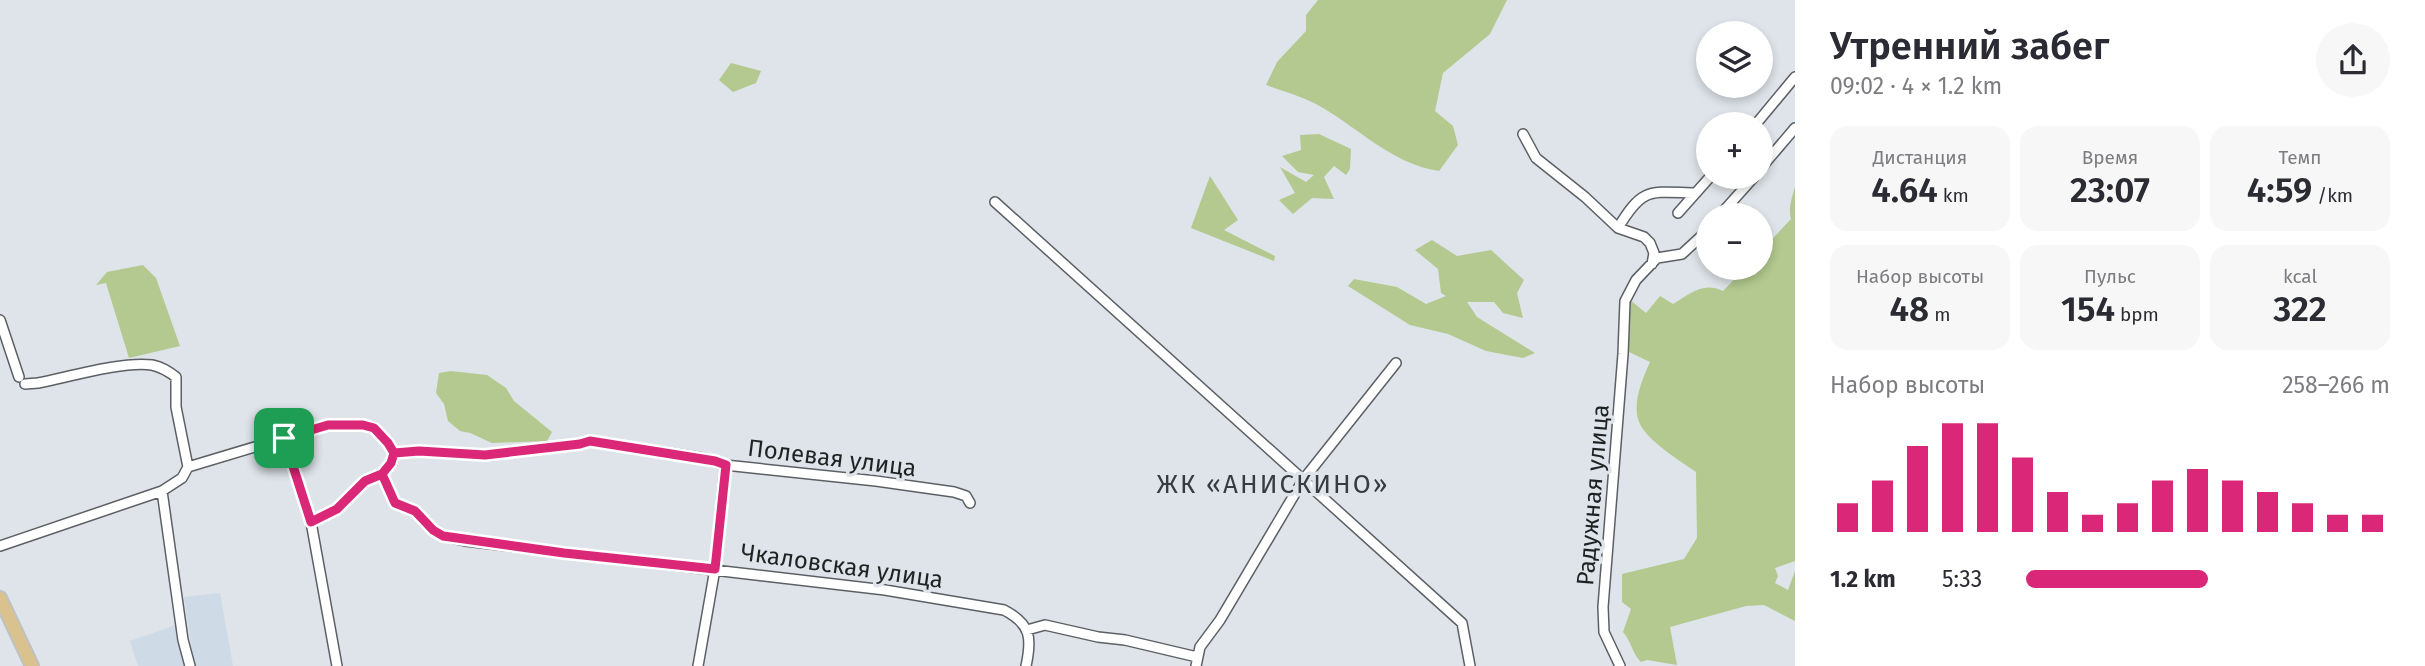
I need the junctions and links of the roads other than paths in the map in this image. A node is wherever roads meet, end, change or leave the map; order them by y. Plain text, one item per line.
1 (1795, 77) edge
2 (1766, 112) edge
3 (1795, 128) edge
4 (1523, 134) dead end
5 (1773, 154) edge
6 (1700, 189) edge
7 (1743, 189) edge
8 (1696, 193) junction
9 (995, 202) dead end
10 (1731, 203) edge
11 (1678, 213) dead end
12 (1618, 228) junction
13 (1696, 241) edge
14 (1652, 264) junction
15 (0, 320) edge
16 (1396, 363) dead end
17 (284, 438) junction
18 (394, 453) junction
19 (726, 465) junction
20 (188, 467) junction
21 (382, 474) junction
22 (1303, 480) junction
23 (162, 491) junction
24 (970, 503) dead end
25 (311, 522) junction
26 (0, 546) edge
27 (715, 569) junction
28 (0, 598) edge
29 (1027, 630) junction
30 (1197, 662) edge
31 (32, 666) edge
32 (190, 666) edge
33 (337, 666) edge
34 (698, 666) edge
35 (1026, 666) edge
36 (1470, 666) edge
37 (1620, 666) edge

1 - 2 street
3 - 5 street
4 - 12 street
6 - 8 street
7 - 10 street
8 - 11 street
8 - 12 street
9 - 22 street
12 - 14 street
13 - 14 street
14 - 37 street, Радужная улица
15 - 20 street
16 - 22 street
17 - 18 street
17 - 20 street
17 - 25 street
18 - 19 street, Полевая улица
18 - 21 street
19 - 24 street, Полевая улица
19 - 27 street
20 - 23 street
21 - 25 street
21 - 27 street, Чкаловская улица
22 - 30 street
22 - 36 street
23 - 26 street
23 - 32 street
25 - 33 street
27 - 29 street, Чкаловская улица
27 - 34 street
28 - 31 main road
29 - 30 street
29 - 35 street

